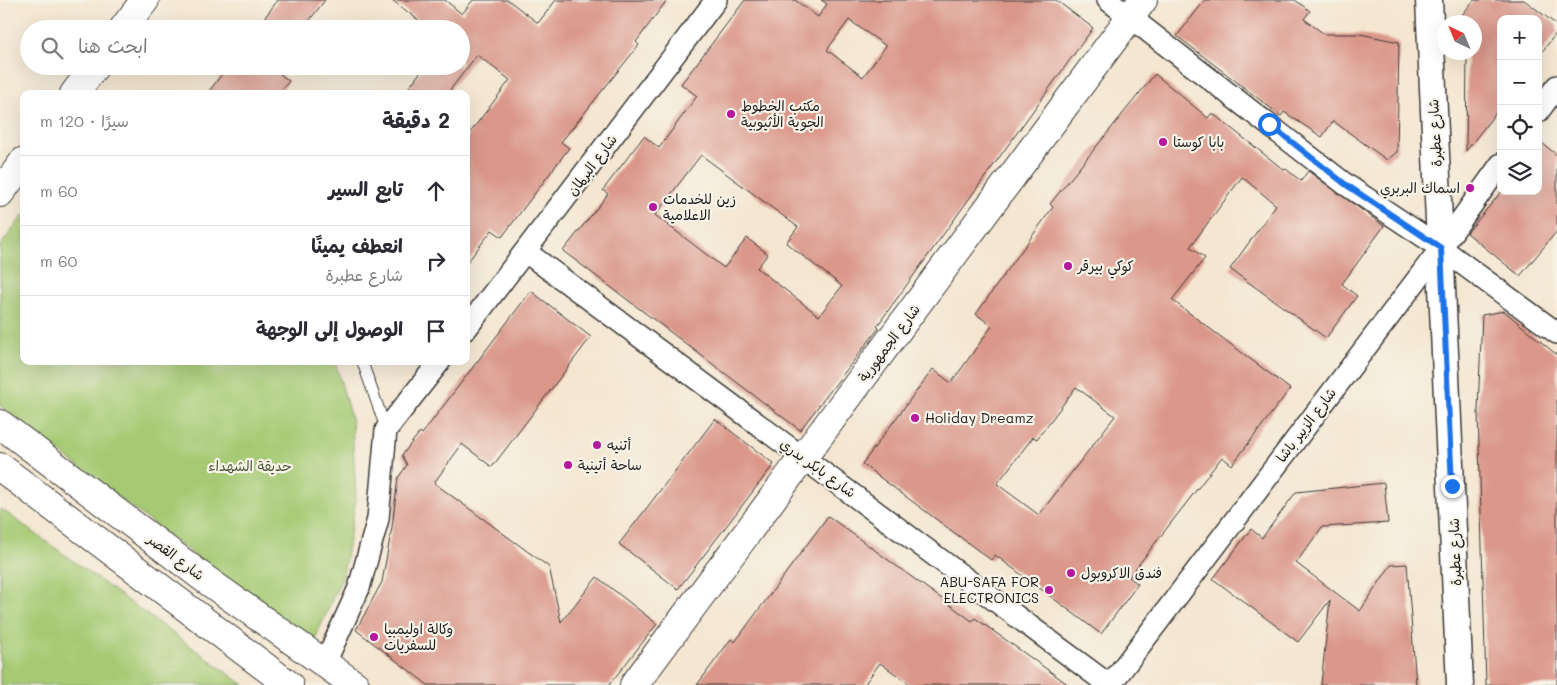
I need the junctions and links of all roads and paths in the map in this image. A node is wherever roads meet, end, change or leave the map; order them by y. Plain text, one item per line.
1 (145, 0) edge
2 (716, 0) edge
3 (1108, 0) edge
4 (1429, 0) edge
5 (1136, 9) edge
6 (130, 20) edge
7 (1557, 86) edge
8 (1542, 107) edge
9 (20, 166) edge
10 (1497, 170) edge
11 (0, 193) edge
12 (1441, 248) junction
13 (526, 252) junction
14 (470, 324) edge
15 (1557, 333) edge
16 (363, 365) edge
17 (437, 365) edge
18 (0, 424) edge
19 (386, 430) junction
20 (804, 458) junction
21 (0, 467) edge
22 (324, 663) junction
23 (289, 685) edge
24 (355, 685) edge
25 (634, 685) edge
26 (1109, 685) edge
27 (1460, 685) edge

1 - 6 main road
2 - 13 street, شارع البرلمان
3 - 5 street
4 - 12 street, شارع عطبرة
5 - 12 street
5 - 20 main road, شارع الجمهورية
7 - 8 street
9 - 11 main road
10 - 12 street, شارع الزبير باشا
12 - 15 street
12 - 26 street, شارع الزبير باشا
12 - 27 street, شارع عطبرة
13 - 14 street, شارع البرلمان
13 - 20 street, شارع بابكر بدري
16 - 19 lane
17 - 19 street
18 - 22 main road, شارع القصر
19 - 22 street
20 - 25 main road, شارع الجمهورية
20 - 26 street, شارع بابكر بدري
21 - 23 main road
22 - 24 main road, شارع القصر

